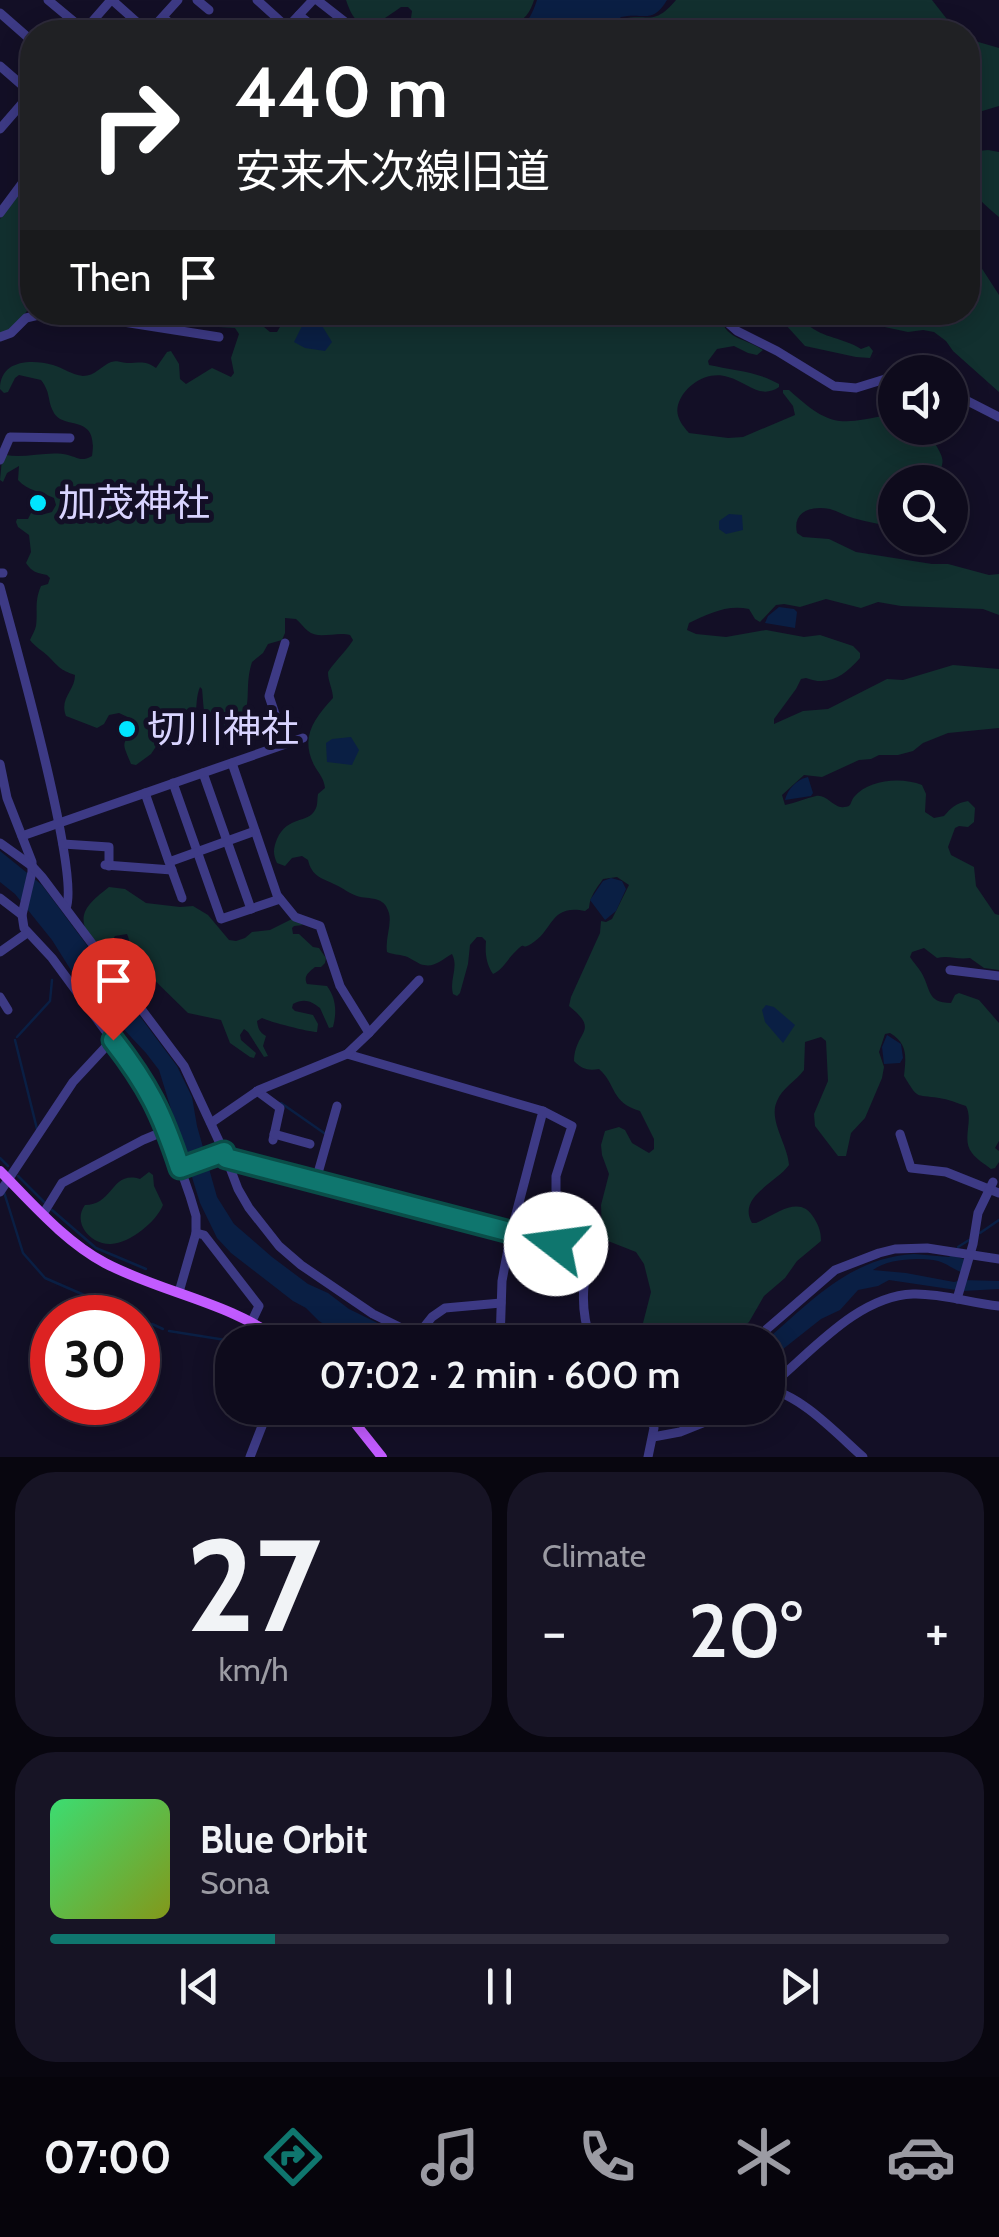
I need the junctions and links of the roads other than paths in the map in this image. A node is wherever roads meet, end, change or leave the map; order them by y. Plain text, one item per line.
1 (48, 0) edge
2 (94, 0) edge
3 (178, 0) edge
4 (198, 0) edge
5 (257, 0) edge
6 (315, 0) edge
7 (108, 3) edge
8 (209, 10) dead end
9 (0, 13) edge
10 (299, 15) junction
11 (163, 17) junction
12 (71, 20) edge
13 (132, 20) edge
14 (160, 20) edge
15 (166, 20) edge
16 (276, 20) edge
17 (294, 20) edge
18 (305, 20) edge
19 (342, 20) edge
20 (20, 30) edge
21 (0, 66) edge
22 (20, 82) edge
23 (20, 104) edge
24 (2, 123) edge
25 (19, 189) edge
26 (2, 205) edge
27 (145, 325) edge
28 (730, 325) edge
29 (219, 336) dead end
30 (878, 381) edge
31 (968, 401) edge
32 (999, 417) edge
33 (70, 438) dead end
34 (2, 445) edge
35 (0, 460) edge
36 (0, 587) edge
37 (285, 643) dead end
38 (304, 738) dead end
39 (285, 744) junction
40 (232, 762) junction
41 (0, 764) edge
42 (203, 773) junction
43 (173, 783) junction
44 (145, 794) junction
45 (58, 824) junction
46 (255, 831) junction
47 (22, 836) junction
48 (225, 842) junction
49 (0, 843) edge
50 (63, 844) junction
51 (198, 852) junction
52 (170, 866) junction
53 (32, 869) junction
54 (0, 898) edge
55 (182, 898) dead end
56 (280, 898) junction
57 (66, 908) junction
58 (251, 909) junction
59 (22, 914) junction
60 (27, 933) junction
61 (0, 952) edge
62 (950, 970) dead end
63 (999, 976) edge
64 (420, 980) dead end
65 (0, 997) edge
66 (8, 1010) dead end
67 (369, 1033) junction
68 (113, 1040) junction
69 (347, 1054) junction
70 (256, 1091) junction
71 (336, 1106) dead end
72 (543, 1111) junction
73 (211, 1123) junction
74 (168, 1130) junction
75 (900, 1134) dead end
76 (310, 1144) dead end
77 (224, 1154) junction
78 (183, 1167) junction
79 (0, 1170) edge
80 (9, 1180) junction
81 (316, 1180) junction
82 (994, 1188) edge
83 (0, 1192) edge
84 (44, 1214) junction
85 (196, 1233) junction
86 (510, 1233) junction
87 (556, 1244) junction
88 (969, 1256) junction
89 (999, 1260) edge
90 (179, 1292) junction
91 (957, 1297) junction
92 (501, 1303) junction
93 (999, 1306) edge
94 (251, 1322) junction
95 (256, 1325) edge
96 (390, 1325) edge
97 (425, 1325) edge
98 (500, 1325) edge
99 (586, 1325) edge
100 (772, 1325) edge
101 (785, 1373) edge
102 (785, 1396) edge
103 (262, 1425) edge
104 (357, 1425) edge
105 (652, 1425) edge
106 (698, 1425) edge
107 (654, 1432) junction
108 (250, 1457) edge
109 (382, 1457) edge
110 (648, 1457) edge
111 (863, 1457) edge

1 - 12 street
2 - 7 street
3 - 11 street
4 - 8 street
5 - 16 street
6 - 10 street
6 - 19 street
7 - 13 street
9 - 20 street
10 - 17 street
10 - 18 street
11 - 14 street
11 - 15 street
21 - 22 street
23 - 24 street
25 - 26 street
27 - 29 street
28 - 30 street
31 - 32 street
33 - 34 street
34 - 35 street
36 - 45 street
37 - 39 street
38 - 39 street
39 - 40 street
40 - 42 street
40 - 46 street
41 - 47 street
42 - 43 street
42 - 48 street
43 - 44 street
43 - 51 street
44 - 45 street
44 - 52 street
45 - 47 street
45 - 50 street
46 - 48 street
46 - 56 street
47 - 53 street
48 - 51 street
48 - 58 street
49 - 53 street
50 - 52 street
50 - 57 street
51 - 52 street
51 - 58 street
52 - 55 street
53 - 57 street
53 - 59 street
54 - 59 street
56 - 58 street
56 - 67 street
57 - 73 street
59 - 60 street
60 - 61 street
60 - 68 street
62 - 63 street
64 - 67 street
65 - 66 street
67 - 69 street
68 - 74 street
68 - 80 street
69 - 70 street
69 - 72 street
70 - 73 street
70 - 76 street
71 - 81 street
72 - 86 street
72 - 87 street
73 - 77 street
74 - 78 street
74 - 84 street
75 - 82 street
77 - 78 street
77 - 81 street
77 - 96 street
78 - 85 street
79 - 80 main road
80 - 83 street
80 - 84 main road
81 - 86 street
82 - 88 street
84 - 90 main road
85 - 90 street
85 - 94 street
86 - 87 street
86 - 92 street
87 - 99 street
88 - 89 street
88 - 91 street
88 - 100 street
90 - 94 main road
91 - 93 street
91 - 101 street
92 - 97 street
92 - 98 street
94 - 95 main road
102 - 111 street
103 - 108 street
104 - 109 main road
105 - 107 street
106 - 107 street
107 - 110 street

